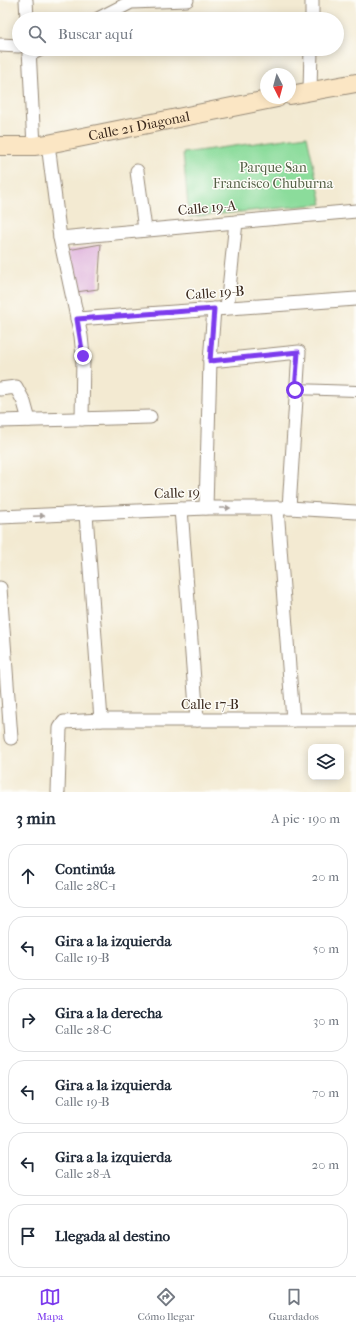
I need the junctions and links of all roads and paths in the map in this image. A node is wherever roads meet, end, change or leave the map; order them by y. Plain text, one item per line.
1 (26, 0) edge
2 (187, 0) edge
3 (312, 0) edge
4 (27, 12) edge
5 (111, 12) edge
6 (312, 12) edge
7 (0, 45) edge
8 (12, 46) edge
9 (33, 56) edge
10 (311, 56) edge
11 (355, 86) edge
12 (310, 91) junction
13 (296, 94) edge
14 (260, 101) edge
15 (41, 145) junction
16 (0, 146) edge
17 (137, 171) dead end
18 (356, 211) edge
19 (236, 222) junction
20 (145, 229) junction
21 (60, 238) junction
22 (356, 299) edge
23 (227, 308) junction
24 (214, 309) junction
25 (77, 319) junction
26 (210, 361) junction
27 (0, 388) edge
28 (295, 390) junction
29 (356, 391) edge
30 (150, 417) dead end
31 (82, 419) junction
32 (29, 420) junction
33 (0, 421) edge
34 (206, 508) junction
35 (283, 508) junction
36 (181, 509) junction
37 (356, 512) edge
38 (86, 514) junction
39 (0, 517) edge
40 (0, 588) edge
41 (101, 720) junction
42 (197, 720) junction
43 (293, 720) junction
44 (356, 720) edge
45 (11, 738) dead end
46 (58, 792) edge

1 - 4 street
2 - 5 street
3 - 6 street
7 - 8 street
9 - 15 street
10 - 12 street
11 - 12 main road
12 - 13 main road
14 - 15 main road, Calle 21 Diagonal
15 - 16 main road, Calle 21 Diagonal
15 - 21 street
17 - 20 street
18 - 19 street, Calle 19-A
19 - 20 street, Calle 19-A
19 - 23 street
20 - 21 street, Calle 19-A
21 - 25 street
22 - 23 street, Calle 19-B
23 - 24 street, Calle 19-B
24 - 25 street, Calle 19-B
24 - 26 street
25 - 31 street
26 - 28 street
26 - 34 street
27 - 32 street
28 - 29 street
28 - 35 street
30 - 31 street
31 - 32 street
32 - 33 street
34 -> 35 street, Calle 19
34 - 36 street, Calle 19
35 - 37 street, Calle 19
35 - 43 street
36 - 38 street, Calle 19
36 - 42 street
39 -> 38 street, Calle 19
38 - 41 street
40 - 45 street
41 - 42 street, Calle 17-B
41 - 46 street, Calle 17-B
42 - 43 street, Calle 17-B
43 - 44 street, Calle 17-B

